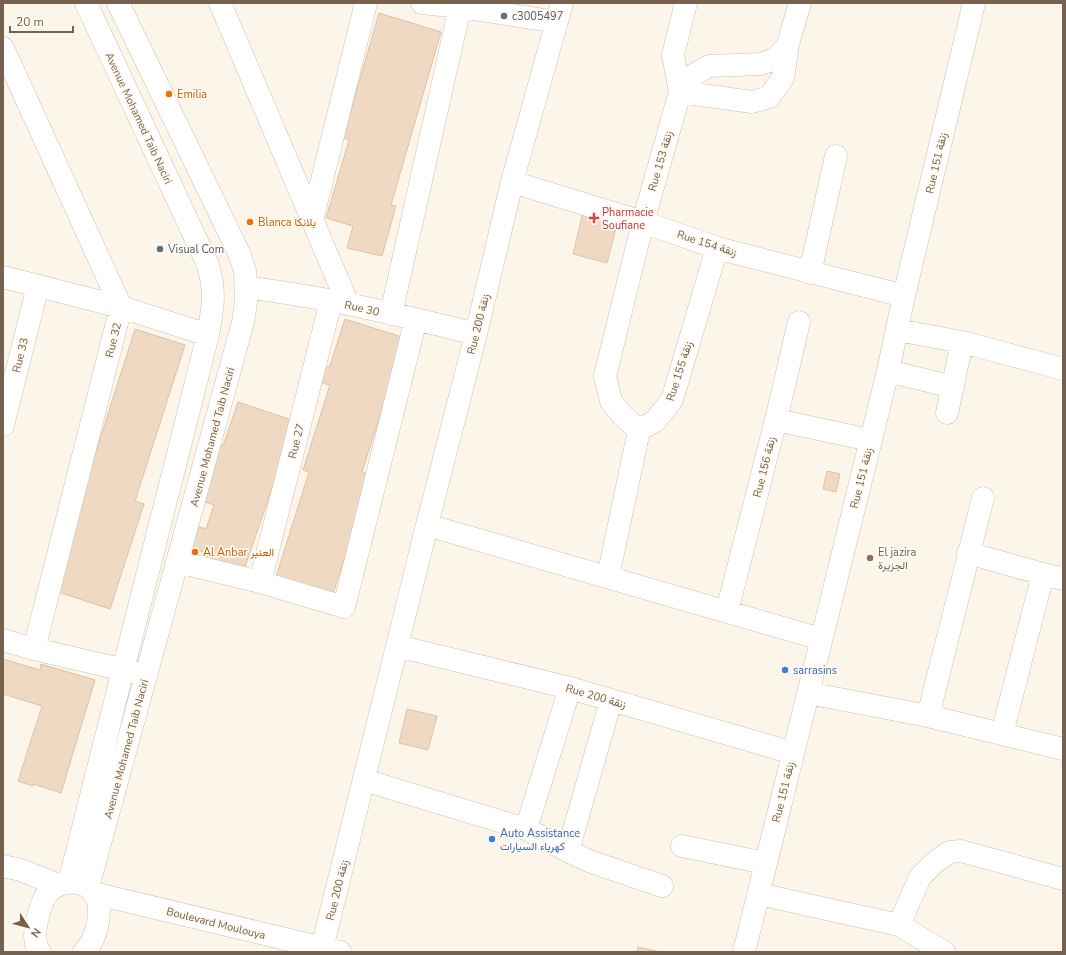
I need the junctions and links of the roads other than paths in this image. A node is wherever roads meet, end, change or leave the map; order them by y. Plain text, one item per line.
1 (86, 3) edge
2 (118, 3) edge
3 (220, 3) edge
4 (366, 3) edge
5 (422, 3) edge
6 (686, 3) edge
7 (800, 3) edge
8 (974, 3) edge
9 (460, 7) junction
10 (530, 10) edge
11 (559, 13) edge
12 (788, 44) junction
13 (3, 48) edge
14 (680, 92) junction
15 (836, 156) dead end
16 (512, 182) junction
17 (312, 220) junction
18 (642, 222) junction
19 (717, 248) junction
20 (3, 259) edge
21 (810, 272) junction
22 (8, 278) edge
23 (38, 286) junction
24 (246, 287) junction
25 (904, 296) junction
26 (340, 302) junction
27 (121, 307) junction
28 (391, 314) junction
29 (416, 319) junction
30 (799, 322) dead end
31 (897, 330) junction
32 (476, 334) junction
33 (208, 335) junction
34 (962, 342) junction
35 (1063, 369) edge
36 (888, 371) junction
37 (953, 387) junction
38 (947, 413) dead end
39 (776, 420) junction
40 (3, 425) edge
41 (639, 430) junction
42 (870, 440) junction
43 (983, 498) dead end
44 (427, 525) junction
45 (968, 554) junction
46 (178, 562) junction
47 (1053, 575) edge
48 (608, 577) junction
49 (260, 582) junction
50 (727, 611) junction
51 (821, 639) junction
52 (3, 640) edge
53 (397, 646) junction
54 (34, 649) junction
55 (123, 669) junction
56 (147, 675) junction
57 (570, 688) junction
58 (808, 692) junction
59 (611, 700) junction
60 (928, 716) junction
61 (1002, 734) junction
62 (1063, 749) edge
63 (793, 753) junction
64 (364, 780) junction
65 (526, 829) junction
66 (682, 846) dead end
67 (568, 851) junction
68 (765, 863) junction
69 (3, 866) edge
70 (1063, 879) edge
71 (662, 886) dead end
72 (77, 887) junction
73 (759, 894) junction
74 (899, 925) junction
75 (331, 950) edge
76 (38, 952) edge
77 (84, 952) edge
78 (744, 952) edge
79 (944, 952) edge

1 - 33 street, Avenue Mohamed Taib Naciri
2 - 24 street, Avenue Mohamed Taib Naciri
3 - 17 street
4 - 17 street
5 - 9 street
6 - 14 street
7 - 12 street, Rue 153 زنقة
8 - 25 street, Rue 151 زنقة
9 - 10 street
9 - 28 street
10 - 11 street
11 - 16 street, Rue 200 زنقة
12 - 14 street, Rue 153 زنقة
12 - 14 street
13 - 27 street
14 - 18 street, Rue 153 زنقة
15 - 21 street
16 - 18 street, Rue 154 زنقة
16 - 32 street, Rue 200 زنقة
17 - 26 street
18 - 19 street, Rue 154 زنقة
18 - 41 street, Rue 153 زنقة
19 - 21 street, Rue 154 زنقة
19 - 41 street, Rue 155 زنقة
20 - 22 street
21 - 25 street, Rue 154 زنقة
22 - 23 street
23 - 27 street
23 - 40 street, Rue 33
24 - 26 street, Rue 30
24 - 46 street, Avenue Mohamed Taib Naciri
25 - 31 street, Rue 151 زنقة
26 - 28 street, Rue 30
26 - 49 street, Rue 27
27 - 33 street
27 - 54 street, Rue 32
28 - 29 street, Rue 30
29 - 32 street, Rue 30
29 - 49 street
30 - 39 street, Rue 156 زنقة
31 - 34 street
31 - 36 street, Rue 151 زنقة
32 - 44 street, Rue 200 زنقة
33 - 55 street, Avenue Mohamed Taib Naciri
34 - 35 street
34 - 37 street
36 - 37 street
36 - 42 street, Rue 151 زنقة
37 - 38 street
39 - 42 street
39 - 50 street, Rue 156 زنقة
41 - 48 street
42 - 51 street, Rue 151 زنقة
43 - 45 street
44 - 48 street
44 - 53 street, Rue 200 زنقة
45 - 47 street
45 - 60 street
46 - 49 street
46 - 56 street, Avenue Mohamed Taib Naciri
47 - 61 street
48 - 50 street
50 - 51 street
51 - 58 street, Rue 151 زنقة
52 - 54 street
53 - 57 street, Rue 200 زنقة
53 - 64 street, Rue 200 زنقة
54 - 55 street
55 - 56 street
55 - 72 street, Avenue Mohamed Taib Naciri
56 - 72 street, Avenue Mohamed Taib Naciri
57 - 59 street, Rue 200 زنقة
57 - 65 street
58 - 60 street
58 - 63 street, Rue 151 زنقة
59 - 63 street, Rue 200 زنقة
59 - 67 street
60 - 61 street
61 - 62 street
63 - 68 street, Rue 151 زنقة
64 - 65 street
64 - 75 street, Rue 200 زنقة
65 - 67 street
66 - 68 street
67 - 71 street
68 - 73 street, Rue 151 زنقة
69 - 72 street, Boulevard Moulouya
70 - 74 street
72 - 75 street, Boulevard Moulouya
72 - 76 street
72 - 77 street
73 - 74 street
73 - 78 street, Rue 151 زنقة
74 - 79 street

